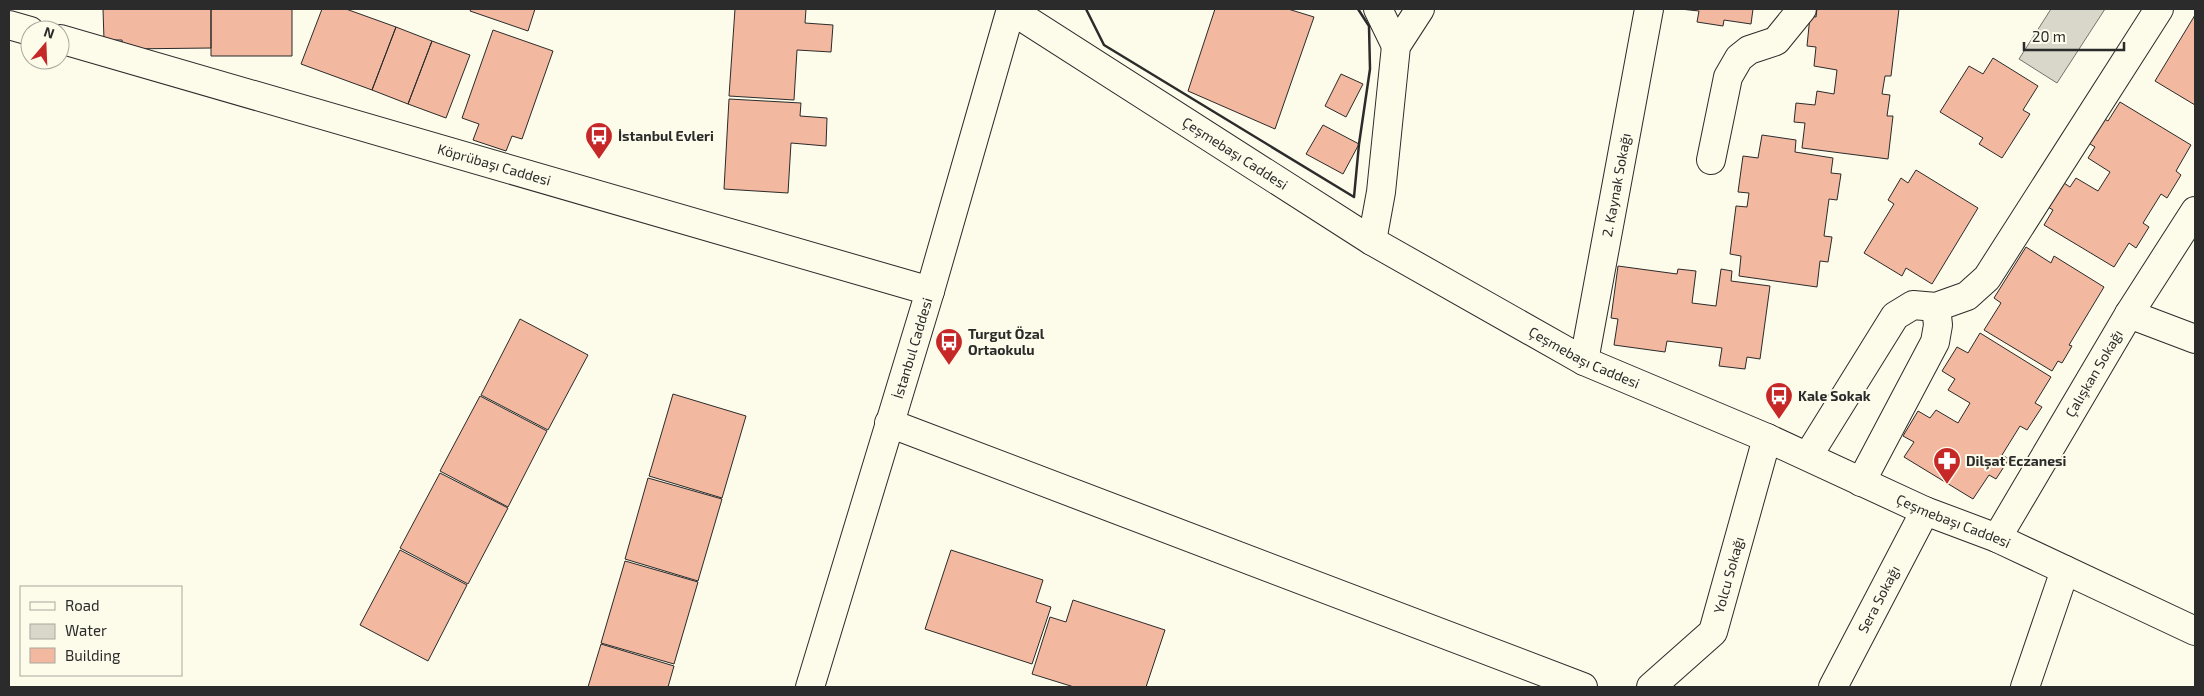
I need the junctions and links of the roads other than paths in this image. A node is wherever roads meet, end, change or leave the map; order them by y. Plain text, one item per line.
1 (1378, 9) edge
2 (1420, 9) edge
3 (1649, 9) edge
4 (1802, 9) edge
5 (2159, 9) edge
6 (1011, 10) edge
7 (70, 42) edge
8 (1396, 46) junction
9 (1711, 160) dead end
10 (2195, 211) edge
11 (1372, 241) junction
12 (930, 291) junction
13 (1936, 307) junction
14 (2129, 314) junction
15 (2195, 339) edge
16 (1584, 361) junction
17 (889, 423) junction
18 (1767, 438) junction
19 (1808, 456) junction
20 (1861, 482) junction
21 (1925, 512) junction
22 (1998, 538) junction
23 (2065, 570) junction
24 (2195, 631) edge
25 (810, 687) edge
26 (1583, 687) edge
27 (1651, 687) edge
28 (1833, 687) edge
29 (2025, 687) edge

1 - 8 street
2 - 8 street
3 - 16 street, 2. Kaynak Sokağı
4 - 9 street
5 - 13 street
6 - 11 street, Çeşmebaşı Caddesi
6 - 12 street, İstanbul Caddesi
7 - 12 street, Köprübaşı Caddesi
8 - 11 street
10 - 14 street, Çalışkan Sokağı
11 - 16 street, Çeşmebaşı Caddesi
12 - 17 street, İstanbul Caddesi
13 - 19 street
13 - 20 street
14 - 15 street
14 - 22 street, Çalışkan Sokağı
16 - 18 street, Çeşmebaşı Caddesi
17 - 25 street, İstanbul Caddesi
17 - 26 street
18 - 19 street, Çeşmebaşı Caddesi
18 - 27 street, Yolcu Sokağı
19 - 20 street, Çeşmebaşı Caddesi
20 - 21 street, Çeşmebaşı Caddesi
21 - 22 street, Çeşmebaşı Caddesi
21 - 28 street, Sera Sokağı
22 - 23 street, Çeşmebaşı Caddesi
23 - 24 street, Çeşmebaşı Caddesi
23 - 29 street

